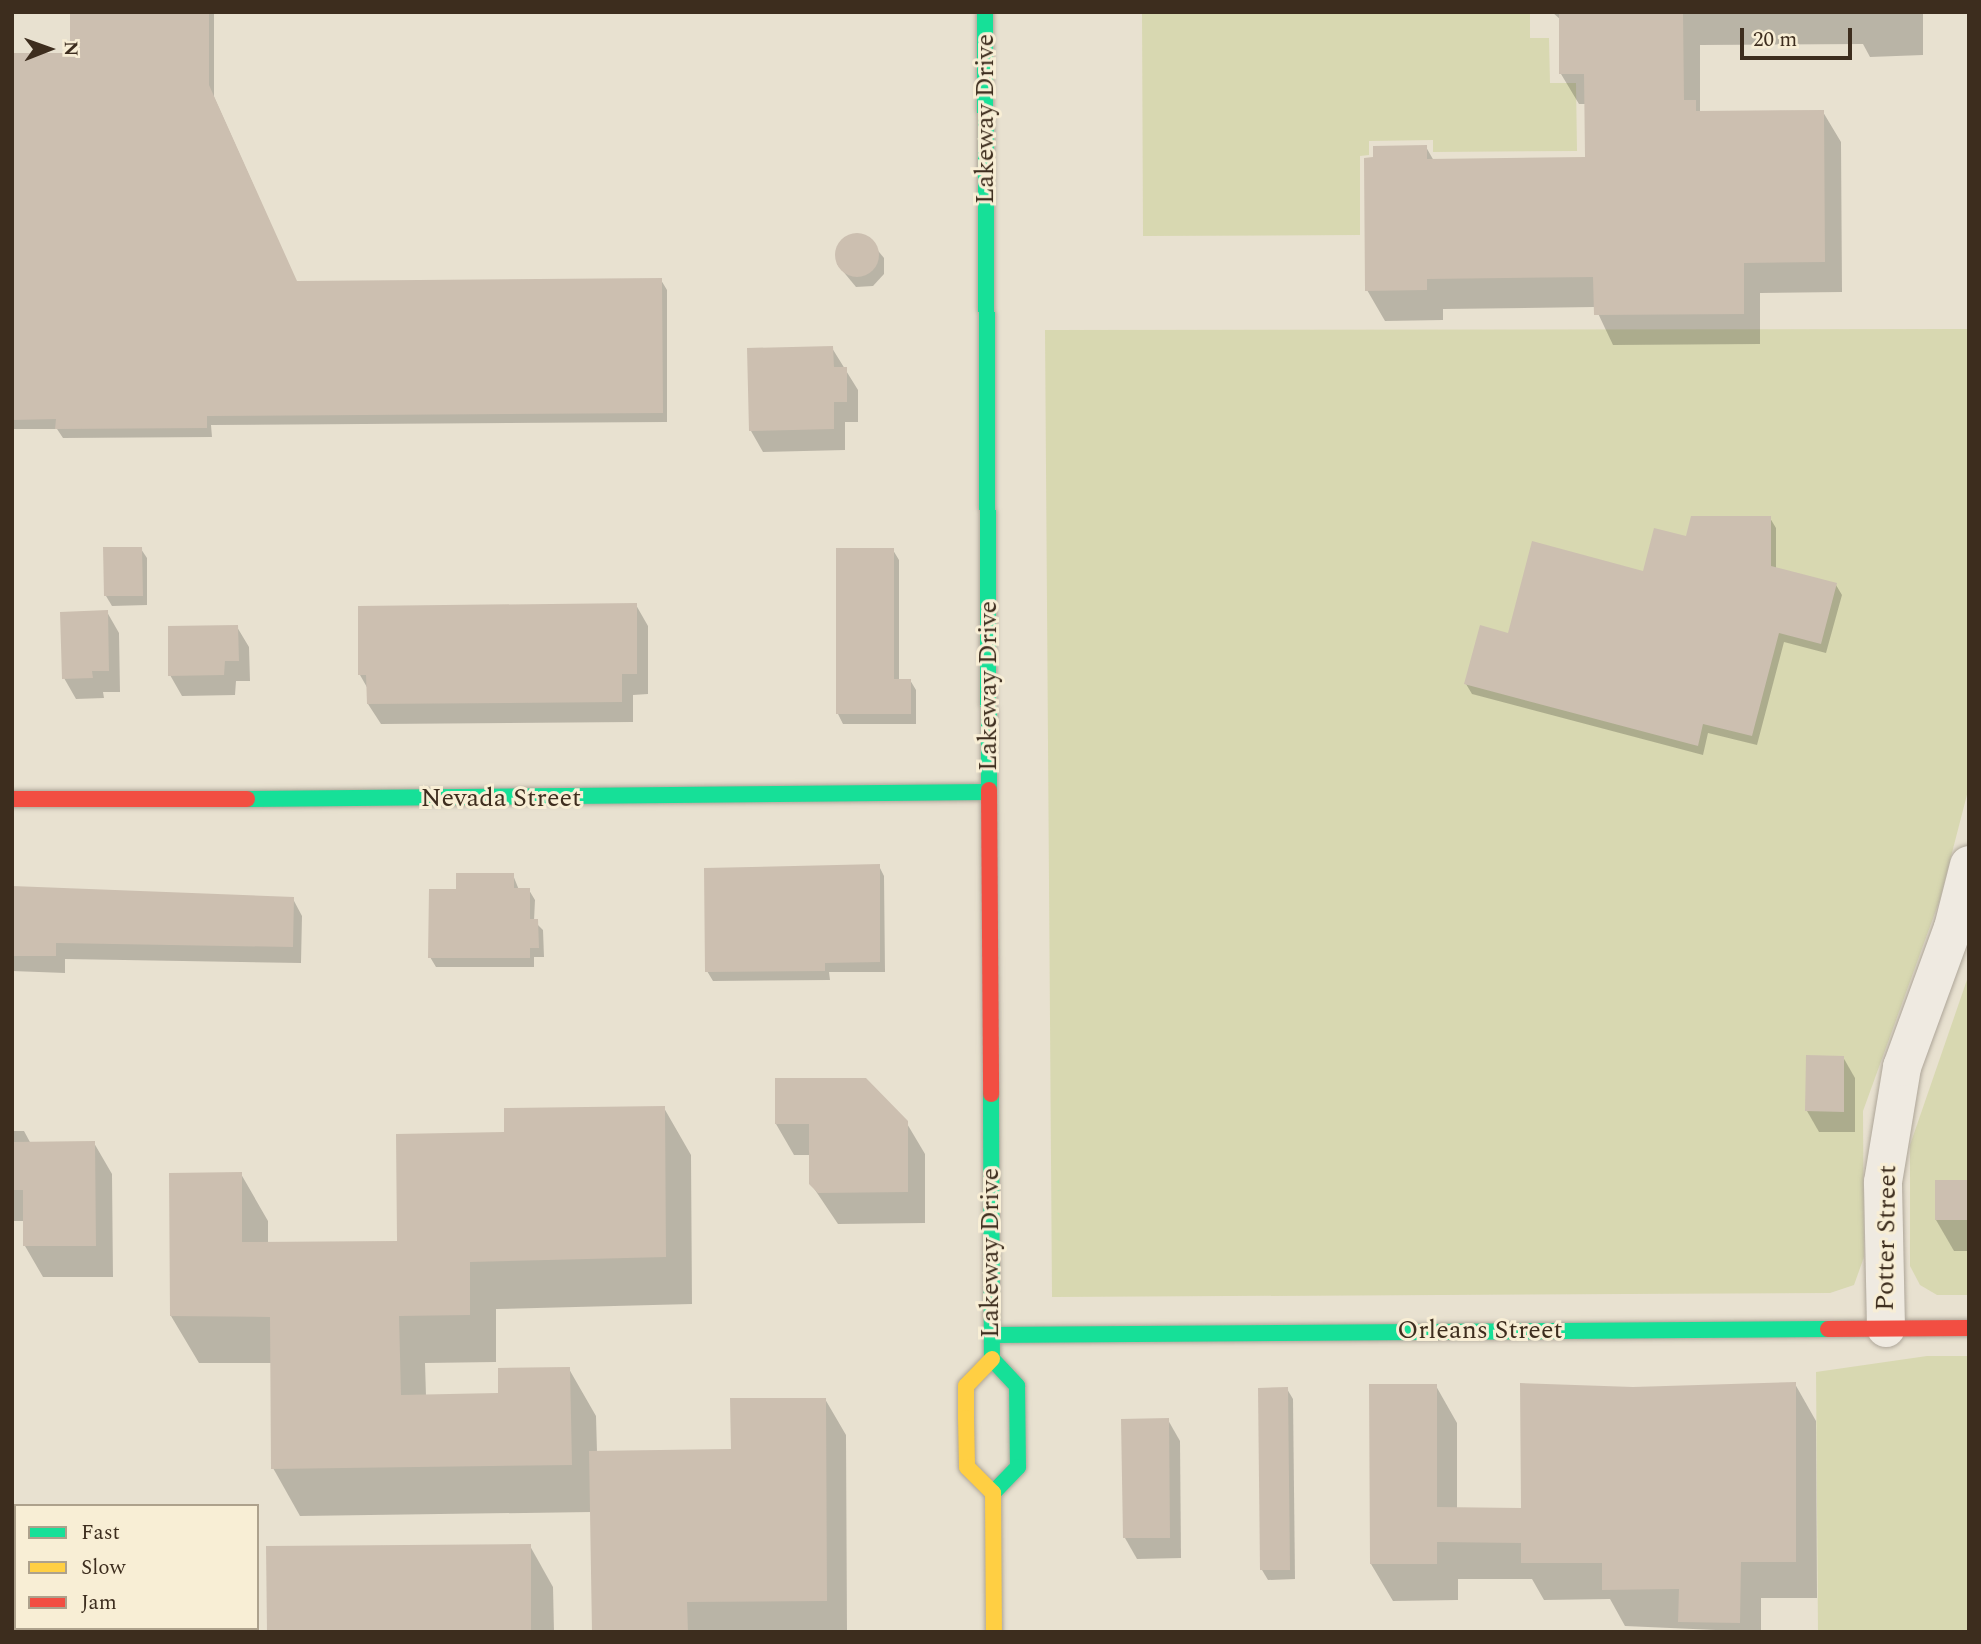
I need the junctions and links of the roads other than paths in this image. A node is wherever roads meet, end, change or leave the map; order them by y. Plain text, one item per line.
1 (985, 12) edge
2 (989, 792) junction
3 (12, 799) edge
4 (1969, 865) edge
5 (1885, 1328) junction
6 (1969, 1328) edge
7 (991, 1335) junction
8 (992, 1359) junction
9 (993, 1493) junction
10 (994, 1632) edge

1 - 2 street, Lakeway Drive
2 - 3 street, Nevada Street
2 - 7 street, Lakeway Drive
4 - 5 street, Potter Street
5 - 6 street, Orleans Street
5 - 7 street, Orleans Street
7 - 8 street, Lakeway Drive
8 - 9 street, Lakeway Drive
8 - 9 street, Lakeway Drive
9 - 10 street

